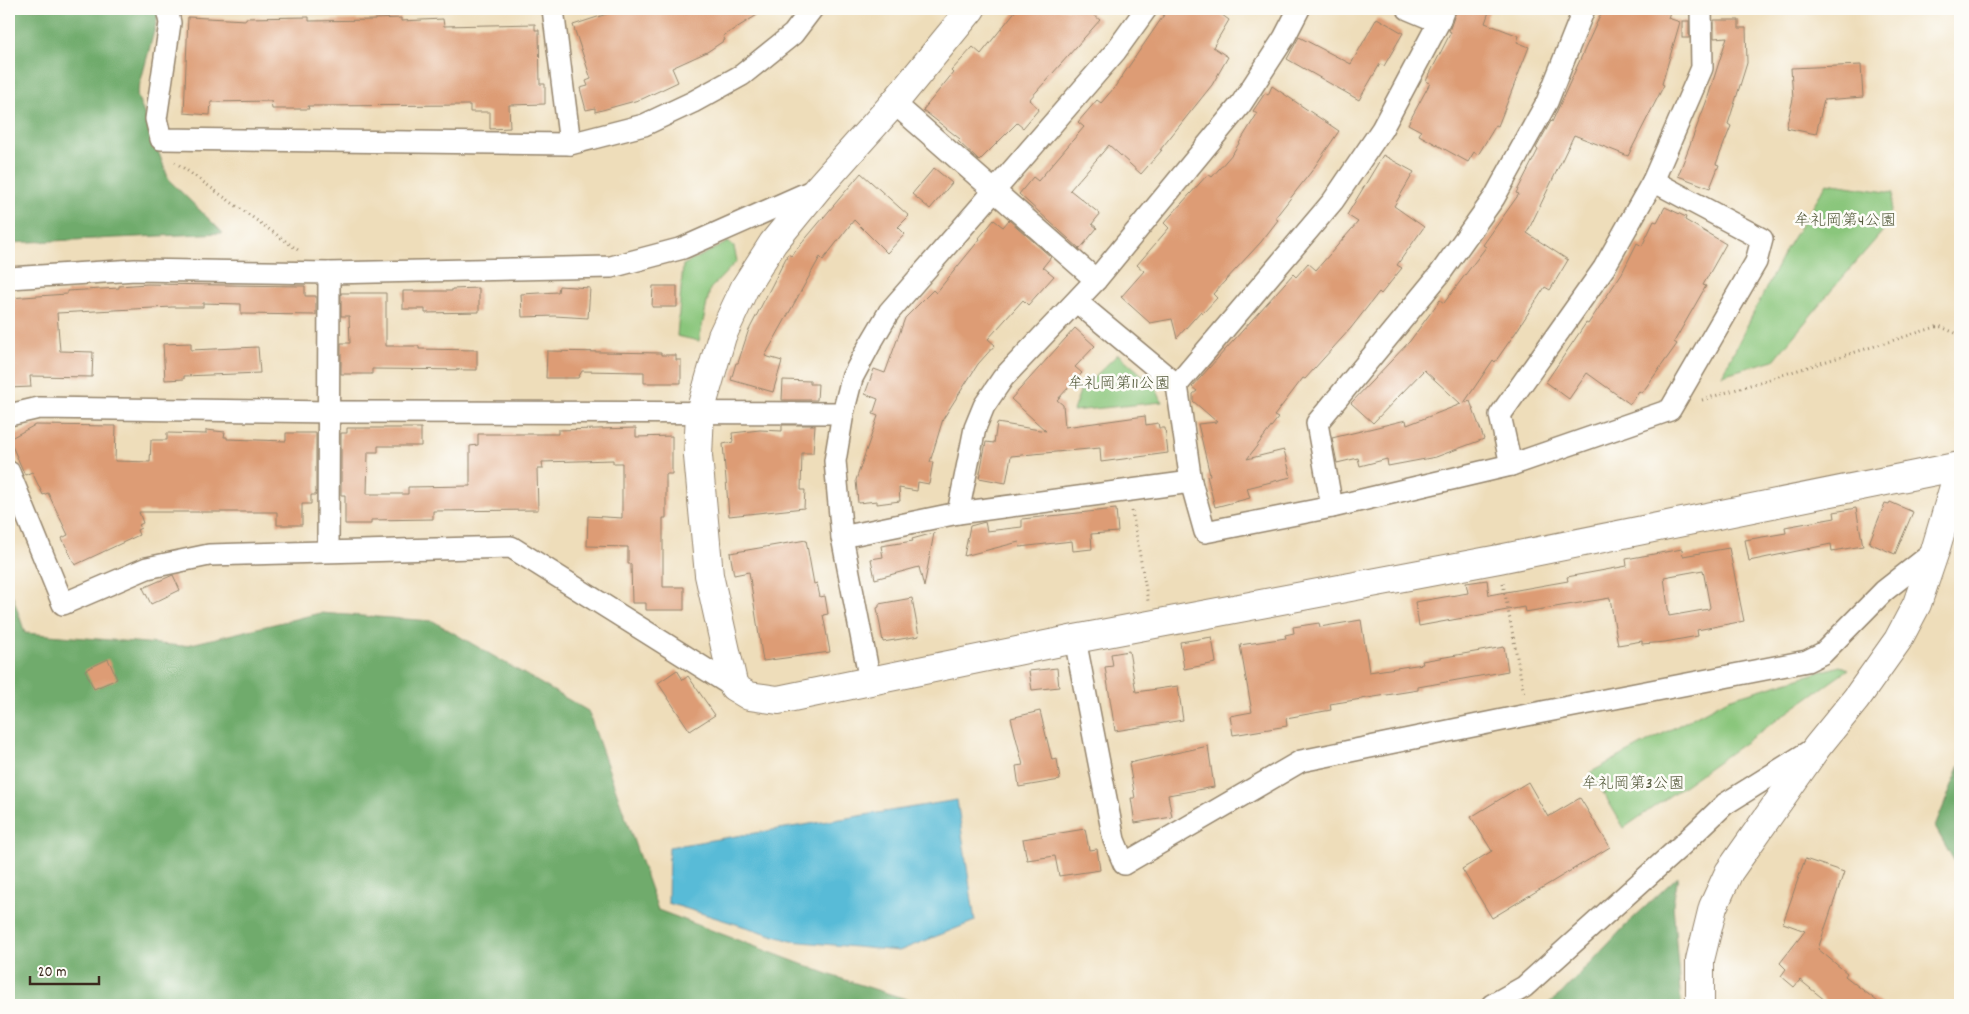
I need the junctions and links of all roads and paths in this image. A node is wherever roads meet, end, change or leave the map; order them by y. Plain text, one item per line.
1 (168, 9) edge
2 (552, 9) edge
3 (812, 9) edge
4 (971, 9) edge
5 (1146, 9) edge
6 (1299, 9) edge
7 (1408, 9) edge
8 (1584, 9) edge
9 (1701, 9) edge
10 (1442, 15) edge
11 (894, 103) junction
12 (161, 139) junction
13 (570, 144) junction
14 (1653, 181) junction
15 (818, 188) junction
16 (994, 192) junction
17 (329, 273) junction
18 (9, 278) edge
19 (1096, 280) junction
20 (1077, 302) junction
21 (1960, 335) edge
22 (1177, 386) junction
23 (1670, 410) junction
24 (330, 412) junction
25 (700, 412) junction
26 (842, 413) junction
27 (9, 415) edge
28 (1511, 465) junction
29 (1960, 466) edge
30 (9, 472) edge
31 (1191, 482) junction
32 (1128, 489) junction
33 (1332, 507) junction
34 (958, 513) junction
35 (842, 537) junction
36 (328, 551) junction
37 (1935, 552) junction
38 (1499, 559) junction
39 (1152, 624) junction
40 (1076, 639) junction
41 (870, 681) junction
42 (734, 687) junction
43 (1527, 715) junction
44 (1817, 747) junction
45 (1492, 1005) edge
46 (1700, 1005) edge

1 - 12 street
2 - 13 street
3 - 13 street
4 - 11 street
5 - 16 street
6 - 19 street
7 - 10 street
8 - 33 street
9 - 14 street
10 - 22 street
11 - 15 street
11 - 16 street
12 - 13 street
12 - 17 path
14 - 23 street
14 - 28 street
15 - 17 street
15 - 25 street
16 - 19 street
16 - 26 street
17 - 18 street
17 - 24 street
19 - 20 street
20 - 22 street
20 - 34 street
21 - 23 path
22 - 31 street
23 - 28 street
24 - 25 street
24 - 27 street
24 - 36 street
25 - 26 street
25 - 42 street
26 - 35 street
28 - 33 street
29 - 37 street
29 - 38 street
30 - 36 street
31 - 32 street
31 - 33 street
32 - 34 street
32 - 39 path
34 - 35 street
35 - 41 street
36 - 42 street
37 - 43 street
37 - 44 street
38 - 39 street
38 - 43 path
39 - 40 street
40 - 41 street
40 - 43 street
41 - 42 street
44 - 45 street
44 - 46 street

